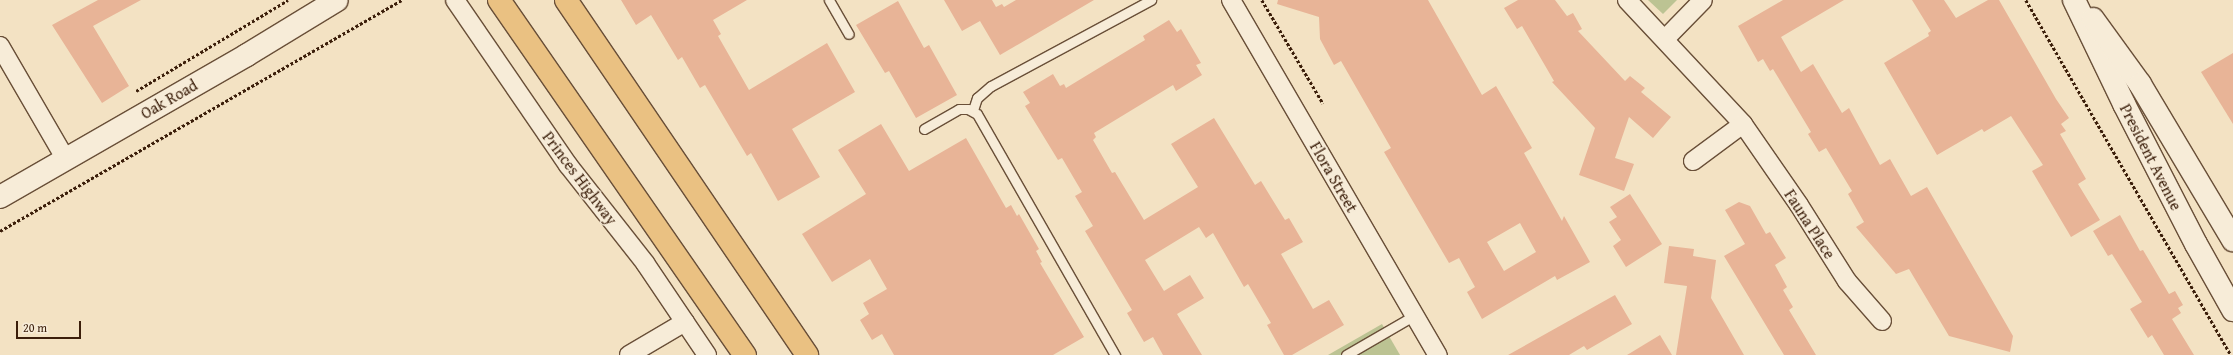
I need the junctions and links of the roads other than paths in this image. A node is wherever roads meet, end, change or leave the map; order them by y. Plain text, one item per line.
1 (337, 0) edge
2 (455, 0) edge
3 (499, 0) edge
4 (566, 0) edge
5 (829, 0) edge
6 (1151, 0) edge
7 (1231, 0) edge
8 (1627, 0) edge
9 (1703, 0) edge
10 (2074, 0) edge
11 (2080, 0) edge
12 (849, 34) dead end
13 (1666, 39) junction
14 (0, 46) edge
15 (972, 110) junction
16 (1743, 124) junction
17 (924, 129) dead end
18 (65, 158) junction
19 (1693, 161) dead end
20 (0, 197) edge
21 (2233, 240) edge
22 (2233, 310) edge
23 (1415, 315) junction
24 (1882, 321) dead end
25 (685, 322) junction
26 (629, 355) edge
27 (706, 355) edge
28 (745, 355) edge
29 (807, 355) edge
30 (1115, 355) edge
31 (1346, 355) edge
32 (1438, 355) edge

1 - 18 main road, Oak Road
2 - 25 street, Princes Highway
3 - 28 highway, Princes Highway
4 - 29 highway
5 - 12 lane
6 - 15 lane
7 - 23 street, Flora Street
8 - 13 street, Fauna Place
9 - 13 street
10 - 22 main road, President Avenue
11 - 21 main road, President Avenue
13 - 16 street, Fauna Place
14 - 18 street
15 - 17 lane
15 - 30 lane
16 - 19 street
16 - 24 street, Fauna Place
18 - 20 main road, Oak Road
23 - 31 lane
23 - 32 street, Flora Street
25 - 26 street
25 - 27 street, Princes Highway

